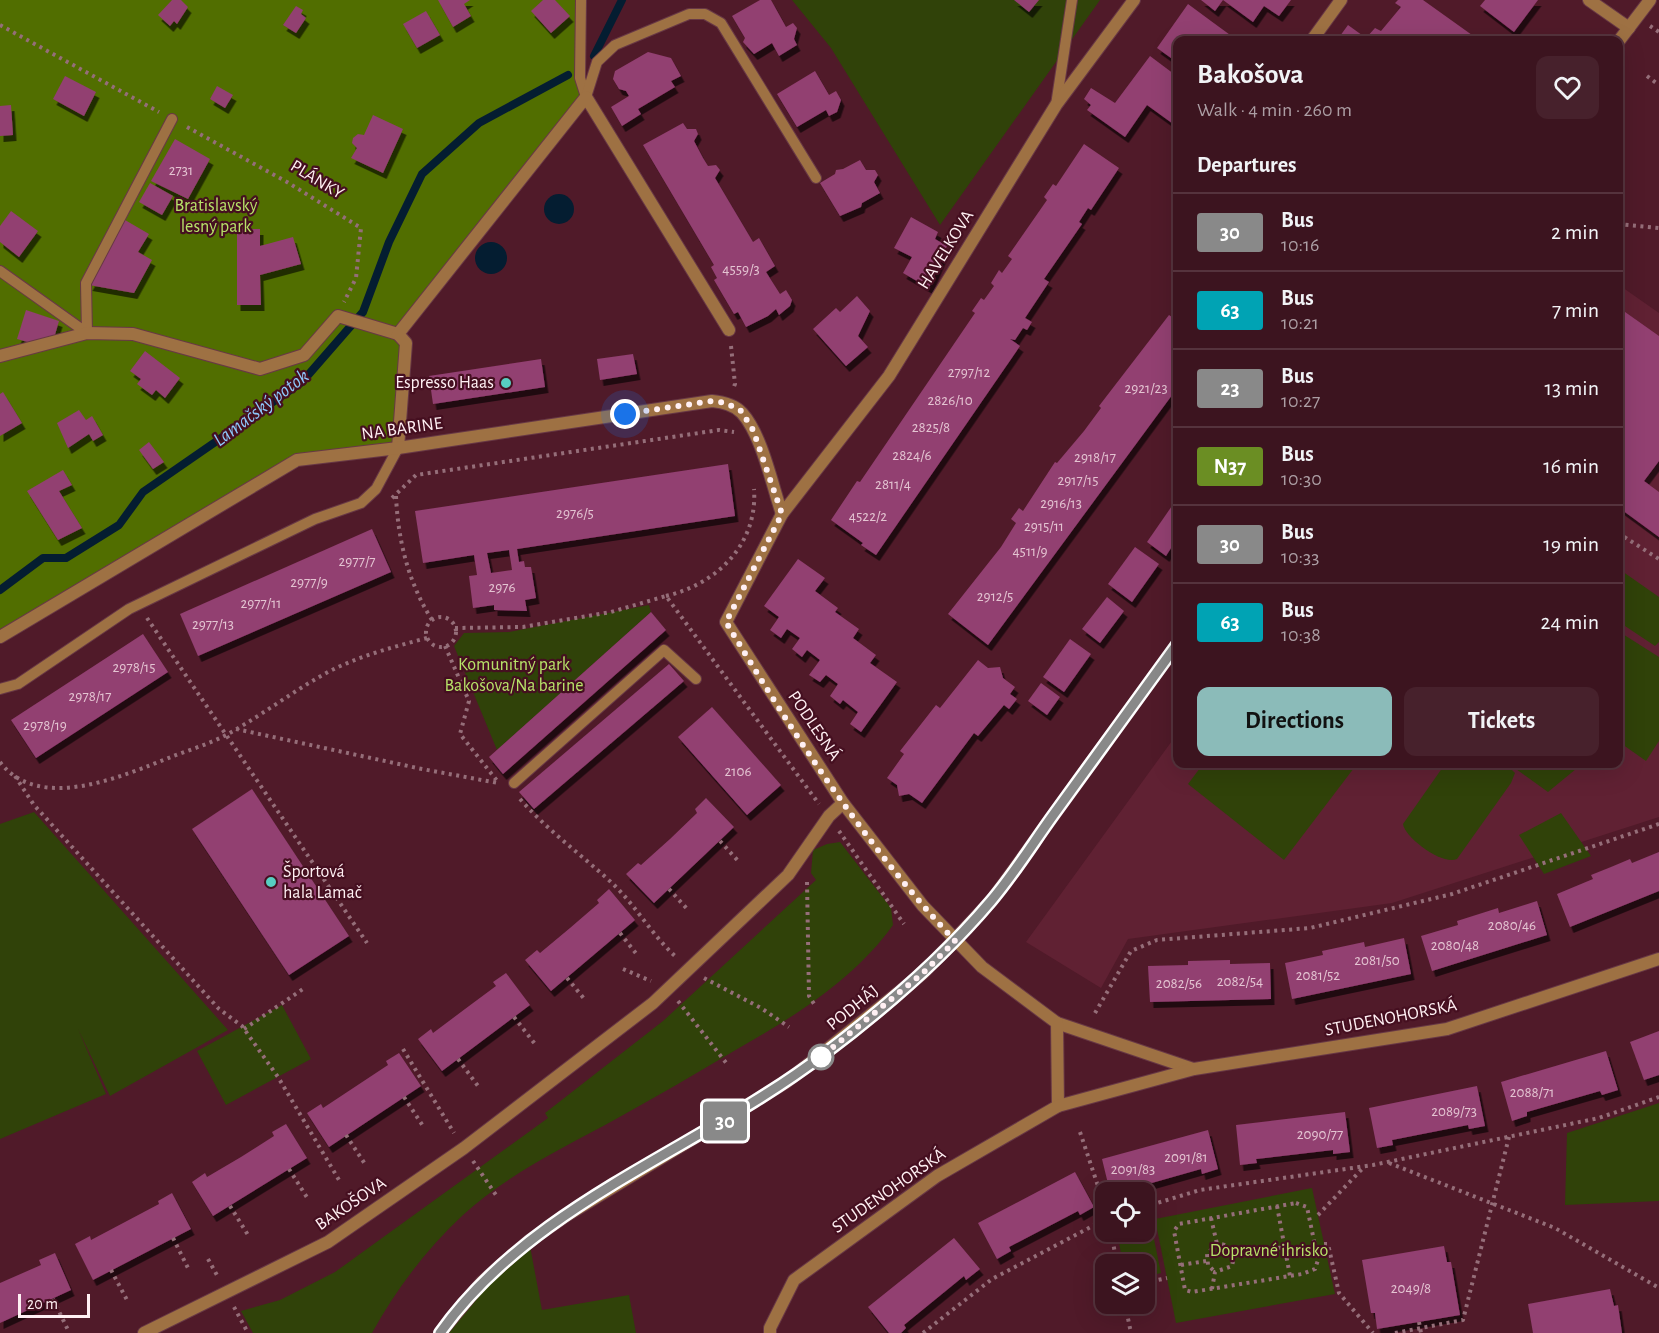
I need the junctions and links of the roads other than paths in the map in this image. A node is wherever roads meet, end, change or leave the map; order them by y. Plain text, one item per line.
1 (581, 0) edge
2 (1072, 0) edge
3 (1134, 0) edge
4 (1341, 0) edge
5 (1589, 0) edge
6 (1650, 0) edge
7 (1629, 28) junction
8 (1315, 36) edge
9 (1618, 36) edge
10 (1623, 36) edge
11 (586, 97) junction
12 (1056, 105) junction
13 (172, 119) road end
14 (816, 178) dead end
15 (0, 271) edge
16 (729, 330) road end
17 (87, 333) junction
18 (398, 334) junction
19 (0, 356) edge
20 (398, 448) junction
21 (782, 514) junction
22 (0, 637) edge
23 (1173, 650) edge
24 (696, 679) dead end
25 (0, 689) edge
26 (512, 785) road end
27 (843, 803) junction
28 (955, 941) junction
29 (1659, 958) edge
30 (1057, 1023) junction
31 (1194, 1069) junction
32 (1058, 1106) junction
33 (144, 1333) edge
34 (440, 1333) edge
35 (770, 1333) edge

1 - 11 lane
2 - 12 lane
3 - 12 street, HAVELKOVA
4 - 8 street
5 - 7 street
6 - 7 street
7 - 9 lane
7 - 10 street
11 - 14 lane
11 - 16 street
11 - 18 street
12 - 21 street, HAVELKOVA
13 - 17 lane
15 - 17 lane
17 - 18 street
17 - 19 street
18 - 20 street
20 - 21 street, NA BARINE
20 - 22 street, NA BARINE
20 - 25 lane
21 - 27 street, PODLESNÁ
23 - 28 street, PODHÁJ
24 - 26 lane
27 - 28 street, PODLESNÁ
27 - 33 street, BAKOŠOVA
28 - 30 street, STUDENOHORSKÁ
28 - 34 street, PODHÁJ
29 - 31 street, STUDENOHORSKÁ
30 - 31 street, STUDENOHORSKÁ
30 - 32 street
31 - 32 street, STUDENOHORSKÁ
32 - 35 street, STUDENOHORSKÁ

